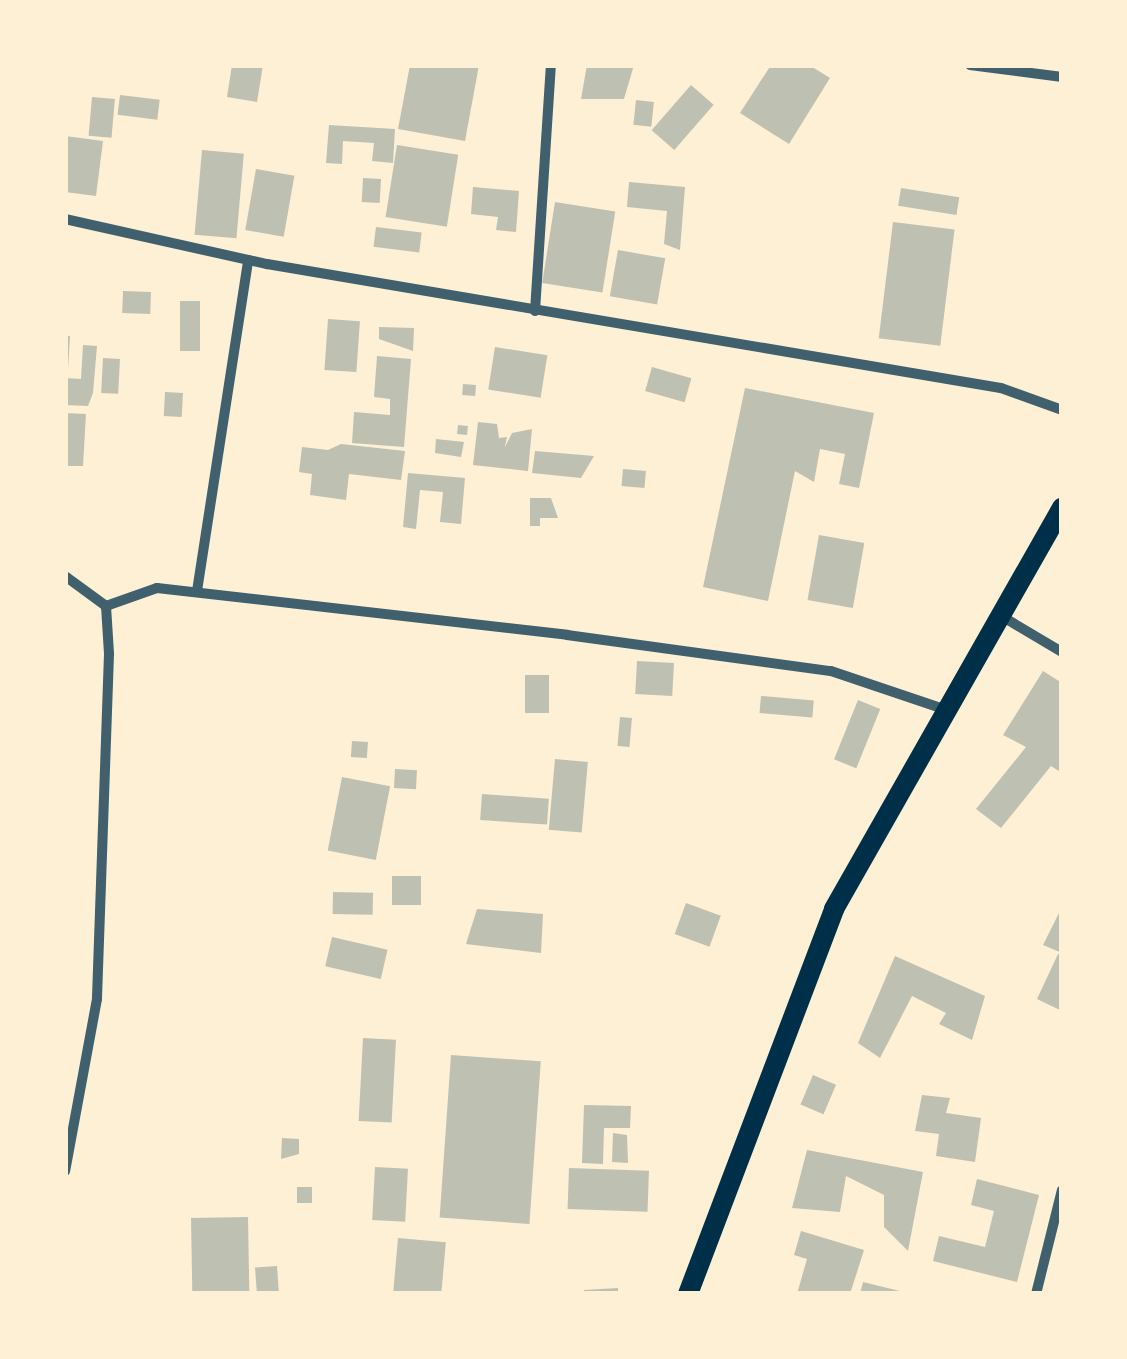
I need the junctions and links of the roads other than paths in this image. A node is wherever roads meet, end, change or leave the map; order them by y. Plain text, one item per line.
1 (551, 65) edge
2 (970, 65) edge
3 (1062, 77) edge
4 (65, 219) edge
5 (248, 260) junction
6 (535, 311) junction
7 (1062, 410) edge
8 (1062, 507) edge
9 (65, 576) edge
10 (197, 591) junction
11 (106, 606) junction
12 (1003, 617) junction
13 (1062, 652) edge
14 (944, 709) junction
15 (65, 1172) edge
16 (1062, 1190) edge
17 (688, 1294) edge
18 (1036, 1294) edge

1 - 6 street
2 - 3 street
4 - 5 street
5 - 6 street
5 - 10 street
6 - 7 street
8 - 12 main road
9 - 11 street
10 - 11 street
10 - 14 street
11 - 15 street
12 - 13 street
12 - 14 main road
14 - 17 main road
16 - 18 street

